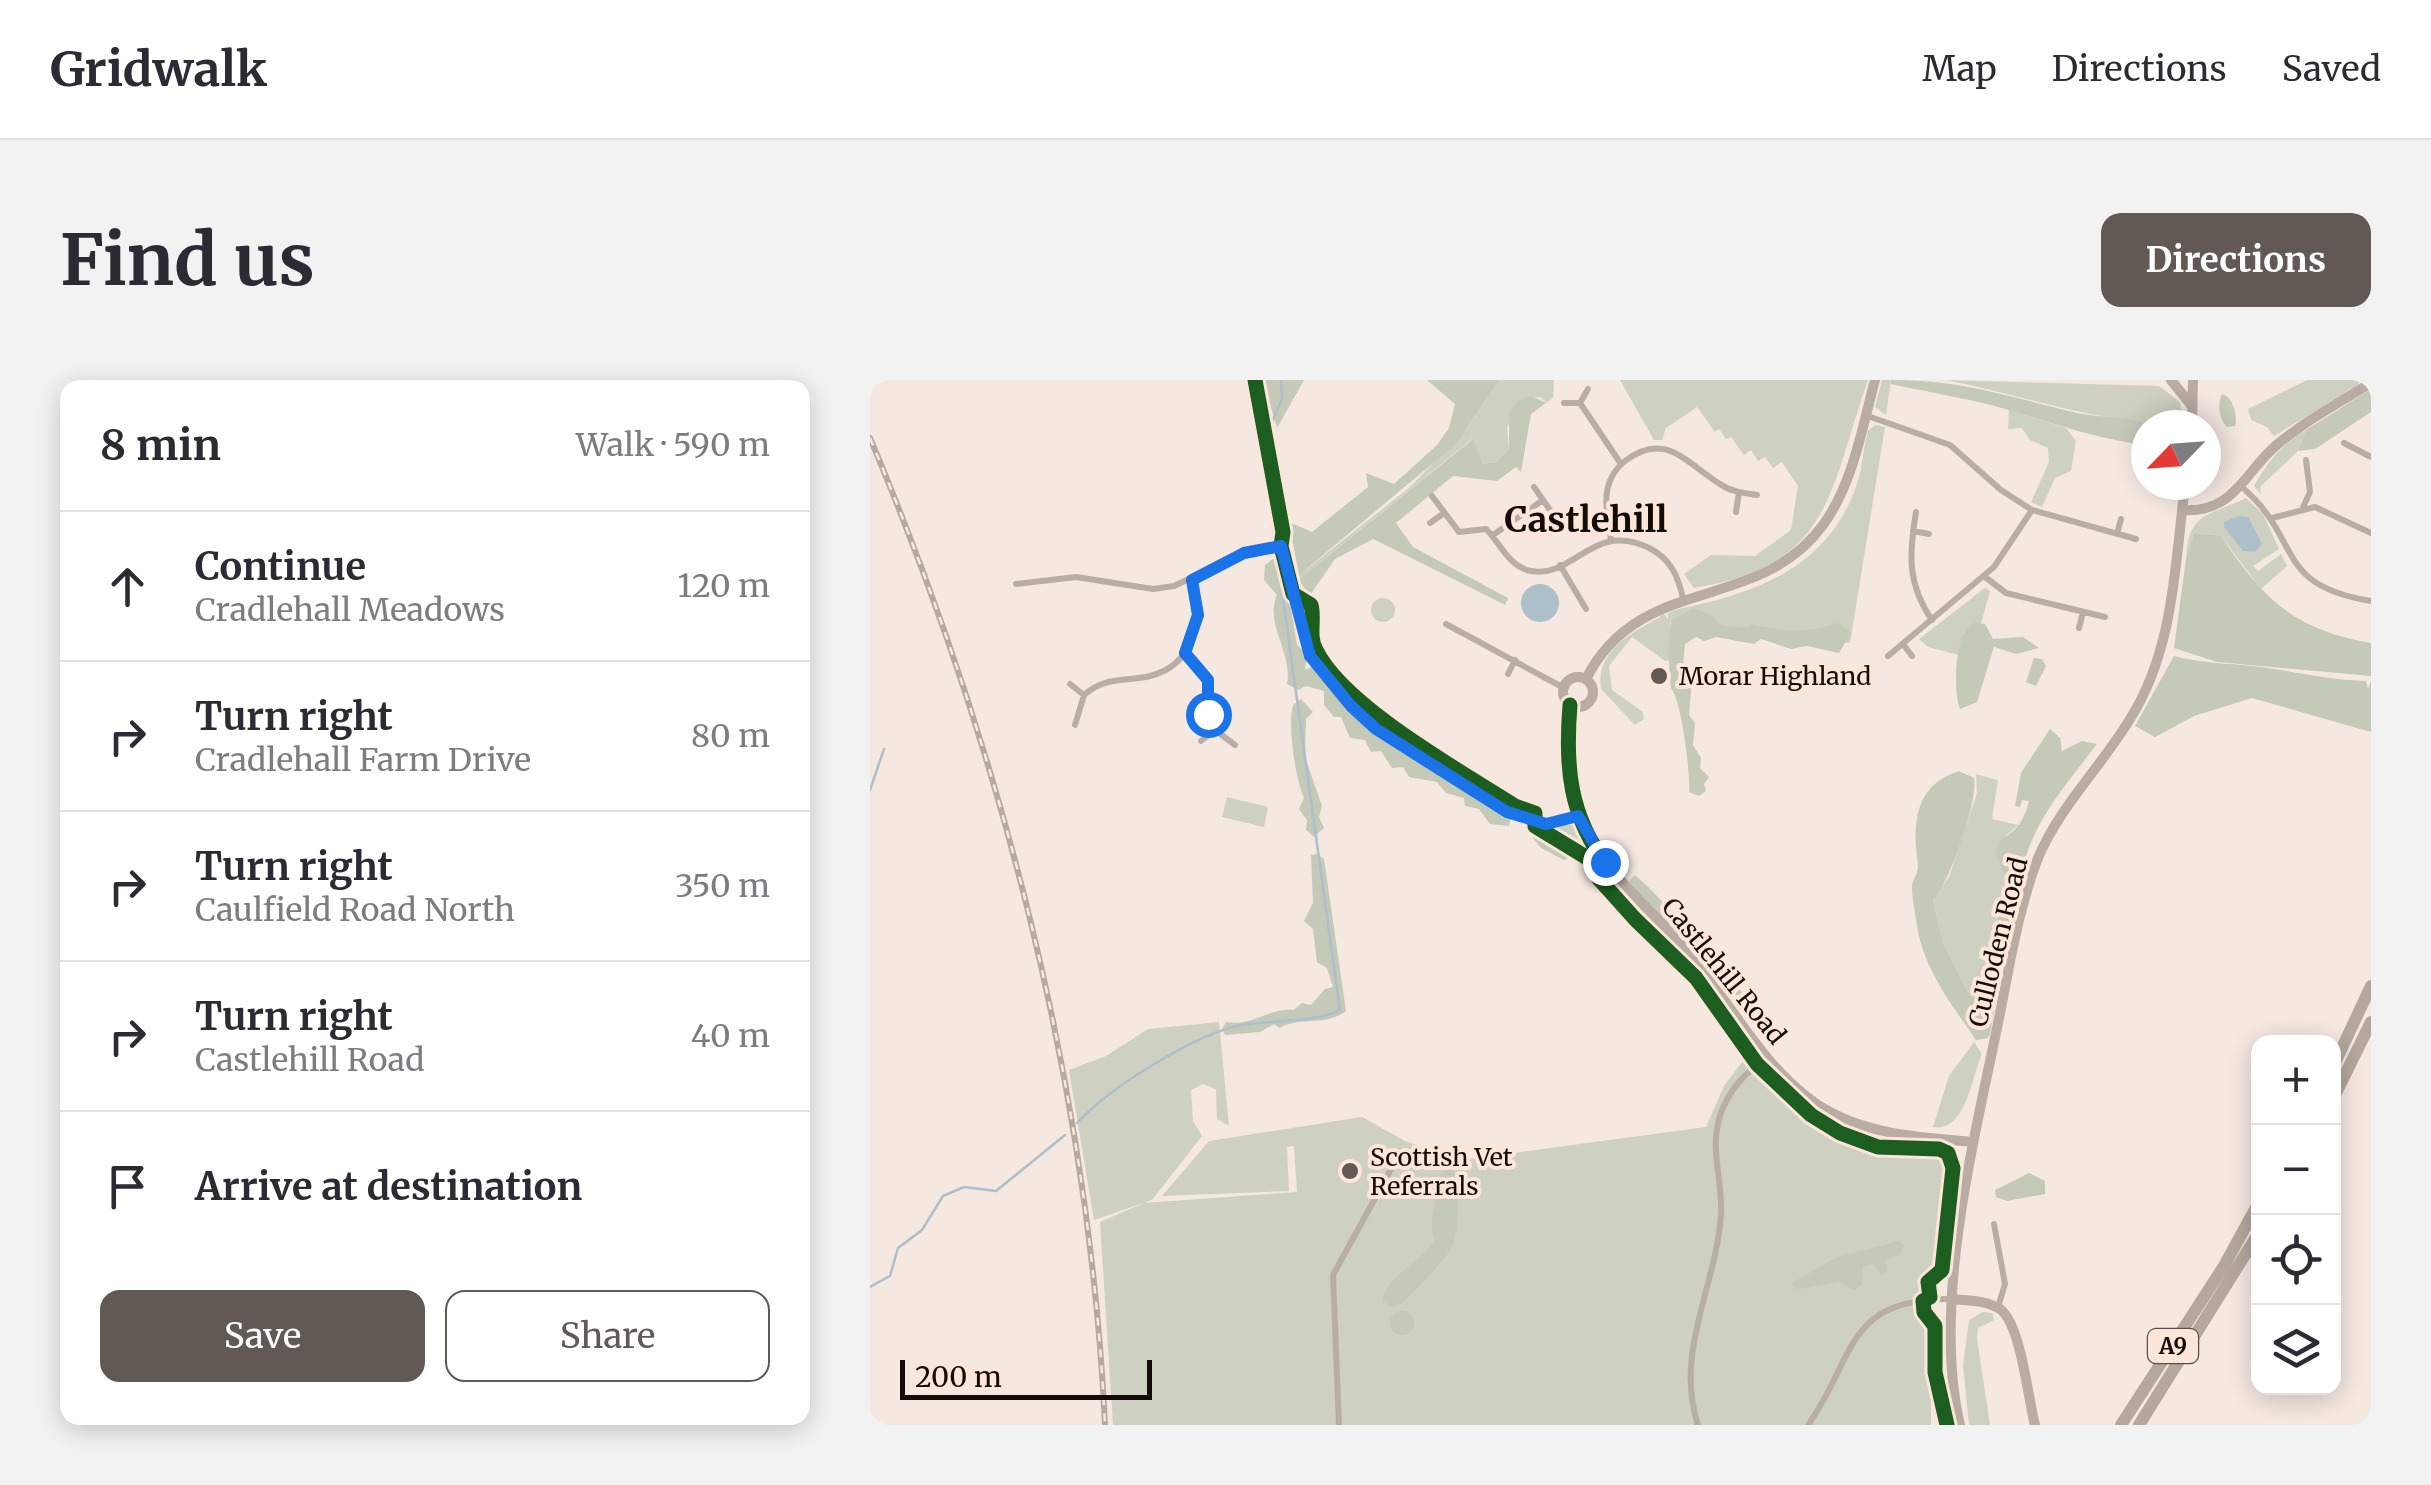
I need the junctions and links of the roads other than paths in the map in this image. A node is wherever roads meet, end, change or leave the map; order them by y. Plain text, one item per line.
1 (1255, 380) edge
2 (1875, 380) edge
3 (2171, 380) edge
4 (2193, 380) edge
5 (2371, 383) edge
6 (1588, 389) dead end
7 (1564, 402) dead end
8 (1580, 403) junction
9 (2193, 407) junction
10 (2193, 410) edge
11 (1865, 415) junction
12 (2344, 444) dead end
13 (2371, 458) edge
14 (2306, 460) dead end
15 (1621, 464) junction
16 (1534, 487) dead end
17 (2243, 488) junction
18 (1740, 492) junction
19 (1757, 495) dead end
20 (1432, 496) dead end
21 (1543, 500) junction
22 (2183, 500) edge
23 (2303, 507) junction
24 (2032, 510) junction
25 (2182, 510) junction
26 (1736, 512) dead end
27 (1916, 512) dead end
28 (1444, 513) junction
29 (1552, 513) dead end
30 (2272, 518) junction
31 (2121, 519) dead end
32 (1430, 522) dead end
33 (1913, 532) junction
34 (2371, 533) edge
35 (1929, 534) dead end
36 (2117, 534) junction
37 (1493, 536) junction
38 (2136, 539) dead end
39 (1611, 540) junction
40 (1281, 546) junction
41 (1560, 565) junction
42 (1985, 576) junction
43 (1192, 580) junction
44 (1016, 584) dead end
45 (1588, 591) dead end
46 (1578, 598) junction
47 (1684, 598) junction
48 (2371, 601) edge
49 (1586, 609) dead end
50 (2083, 612) junction
51 (2105, 617) dead end
52 (1932, 620) junction
53 (1446, 624) dead end
54 (2079, 628) dead end
55 (1903, 644) junction
56 (1185, 653) junction
57 (1888, 656) dead end
58 (1912, 656) dead end
59 (1515, 660) junction
60 (1508, 674) dead end
61 (1586, 679) junction
62 (1070, 684) dead end
63 (1564, 688) junction
64 (1084, 695) junction
65 (1570, 706) junction
66 (1075, 725) dead end
67 (1214, 730) junction
68 (1200, 741) dead end
69 (1235, 745) dead end
70 (1578, 816) junction
71 (2371, 986) edge
72 (2371, 1022) edge
73 (2341, 1050) edge
74 (1767, 1056) junction
75 (2341, 1083) edge
76 (1973, 1142) junction
77 (1401, 1150) dead end
78 (2252, 1215) edge
79 (1994, 1224) dead end
80 (2251, 1245) edge
81 (1952, 1300) junction
82 (1998, 1308) junction
83 (1339, 1425) edge
84 (1698, 1425) edge
85 (1808, 1425) edge
86 (1960, 1425) edge
87 (2034, 1425) edge
88 (2120, 1425) edge
89 (2139, 1425) edge

1 - 40 street
2 - 11 main road, Castlehill Road
3 - 9 main road
4 - 9 main road
5 - 17 main road
6 - 8 street
7 - 8 street
8 - 15 street
9 - 10 main road
11 - 24 street
11 - 47 main road, Castlehill Road
12 - 13 street
14 - 23 street
15 - 18 street
15 - 39 street
16 - 21 street
17 - 25 main road
17 - 30 street
18 - 19 street
18 - 26 street
20 - 28 street
21 - 29 street
21 - 37 street
22 - 25 main road, Culloden Road
23 - 30 street
23 - 34 street
24 - 36 street
24 - 42 street
25 - 76 main road, Culloden Road
27 - 33 street
28 - 32 street
28 - 37 street
30 - 48 street
31 - 36 street
33 - 35 street
33 - 52 street
36 - 38 street
37 - 41 street
39 - 41 street
39 - 47 street
40 - 43 street
40 - 70 street
41 - 46 street
42 - 50 street
42 - 52 street
43 - 44 street
43 - 56 street
45 - 46 street
46 - 49 street
47 - 61 main road, Castlehill Road
50 - 51 street
50 - 54 street
52 - 55 street
53 - 59 street
55 - 57 street
55 - 58 street
56 - 64 street
56 - 67 street
59 - 60 street
59 - 63 street
61 - 63 main road
61 - 65 main road, Castlehill Road
62 - 64 street
63 - 65 main road, Castlehill Road
64 - 66 street
65 - 70 main road, Castlehill Road
67 - 68 street
67 - 69 street
70 - 74 main road, Castlehill Road
71 - 73 highway
72 - 75 highway
74 - 76 main road, Castlehill Road
74 - 84 street
76 - 81 main road, Culloden Road
77 - 83 street
78 - 88 highway, A9
79 - 82 street
80 - 89 highway, A9
81 - 82 main road
81 - 85 street
81 - 86 main road, Culloden Road
82 - 87 main road

